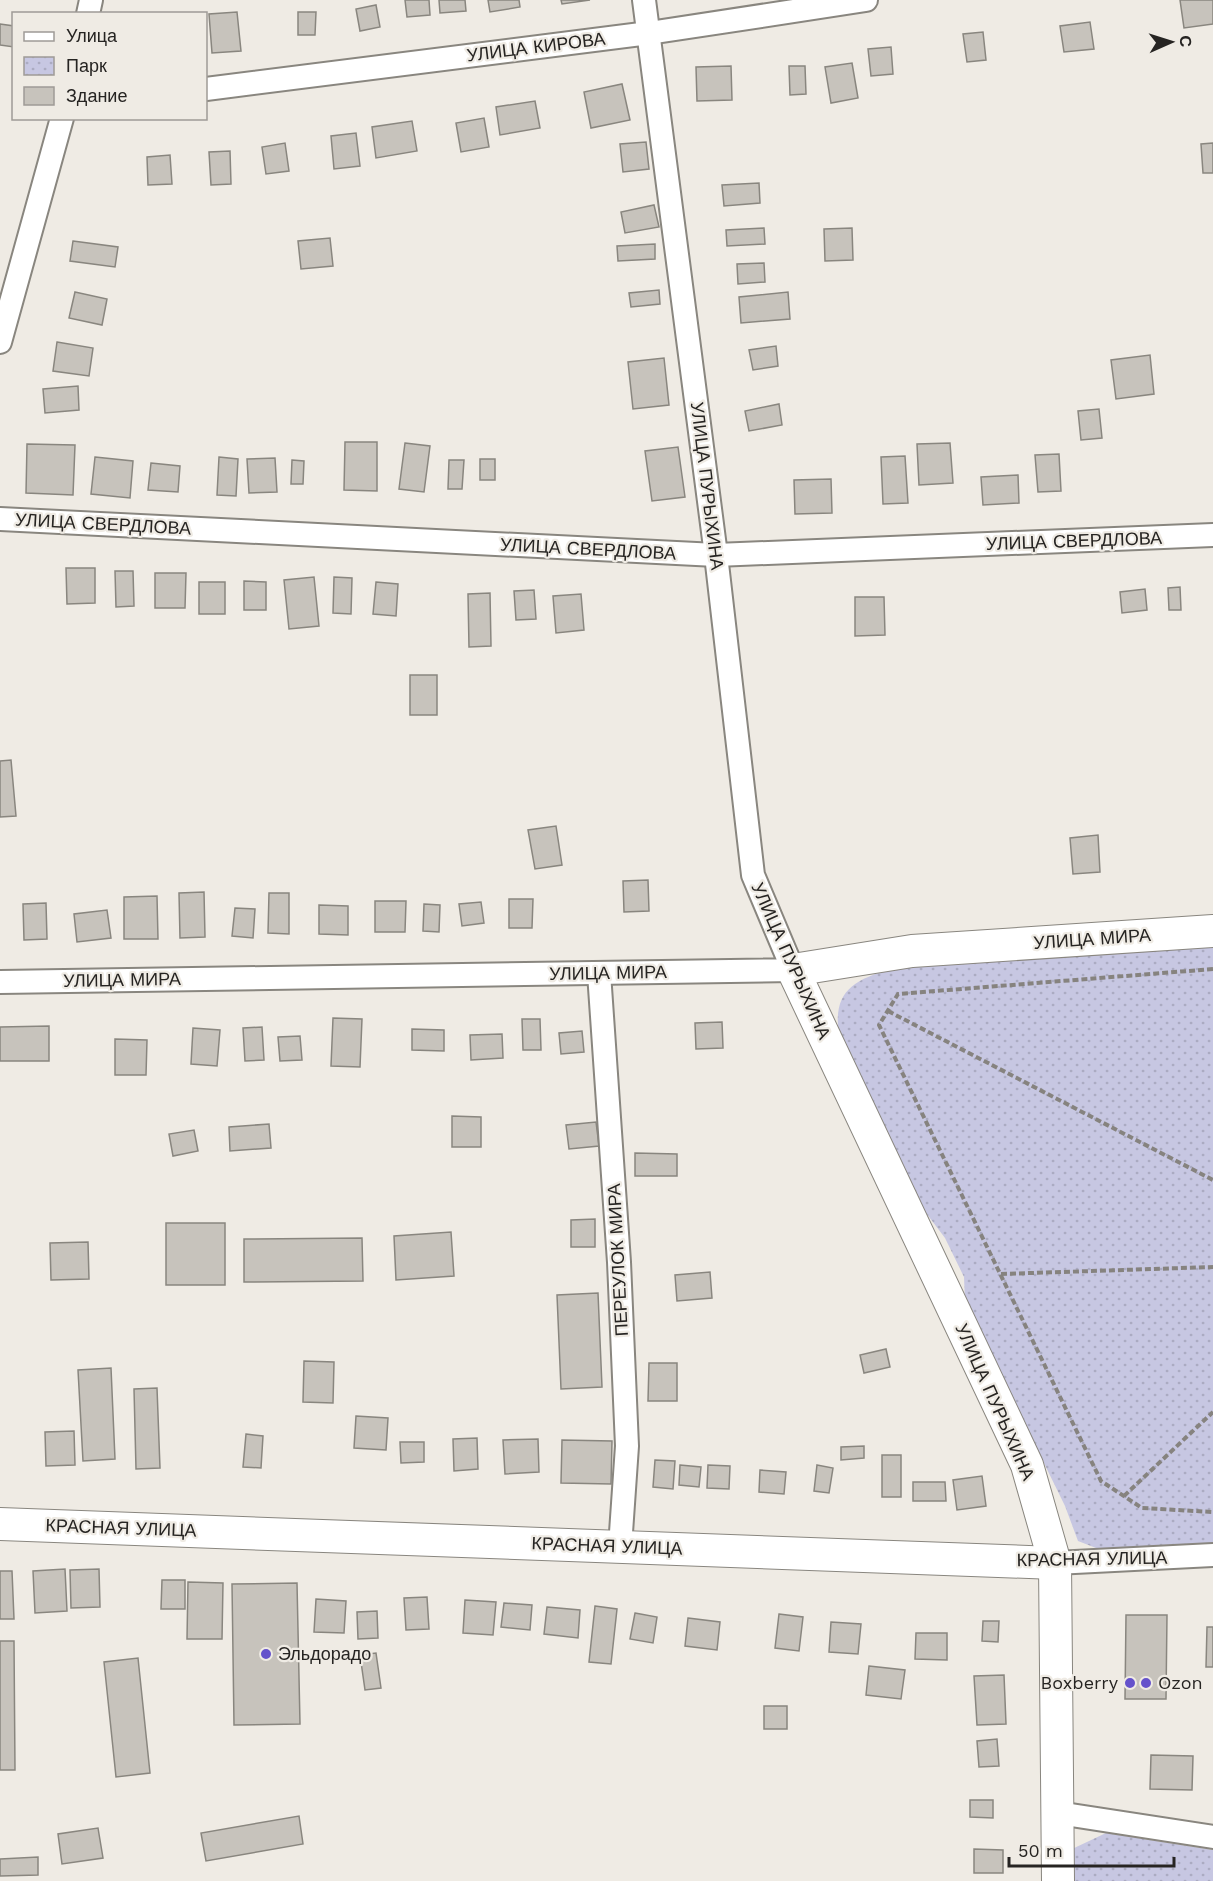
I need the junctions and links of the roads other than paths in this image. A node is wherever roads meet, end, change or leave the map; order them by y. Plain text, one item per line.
1 (644, 0) edge
2 (866, 0) edge
3 (650, 33) junction
4 (207, 88) edge
5 (61, 120) edge
6 (0, 342) edge
7 (0, 519) edge
8 (1213, 535) edge
9 (716, 555) junction
10 (1213, 931) edge
11 (793, 970) junction
12 (599, 973) junction
13 (0, 982) edge
14 (0, 1524) edge
15 (620, 1547) junction
16 (1213, 1555) edge
17 (1055, 1563) junction
18 (1058, 1813) junction
19 (1213, 1837) edge
20 (1058, 1881) edge

1 - 3 street, УЛИЦА ПУРЫХИНА
2 - 3 street, УЛИЦА КИРОВА
3 - 4 street, УЛИЦА КИРОВА
3 - 9 street, УЛИЦА ПУРЫХИНА
5 - 6 street
7 - 9 street, УЛИЦА СВЕРДЛОВА
8 - 9 street, УЛИЦА СВЕРДЛОВА
9 - 11 street, УЛИЦА ПУРЫХИНА
10 - 11 street, УЛИЦА МИРА
11 - 12 street, УЛИЦА МИРА
11 - 17 street, УЛИЦА ПУРЫХИНА
12 - 13 street, УЛИЦА МИРА
12 - 15 street, ПЕРЕУЛОК МИРА
14 - 15 street, КРАСНАЯ УЛИЦА
15 - 17 street, КРАСНАЯ УЛИЦА
16 - 17 street, КРАСНАЯ УЛИЦА
17 - 18 street, УЛИЦА ПУРЫХИНА
18 - 19 street
18 - 20 street, УЛИЦА ПУРЫХИНА

